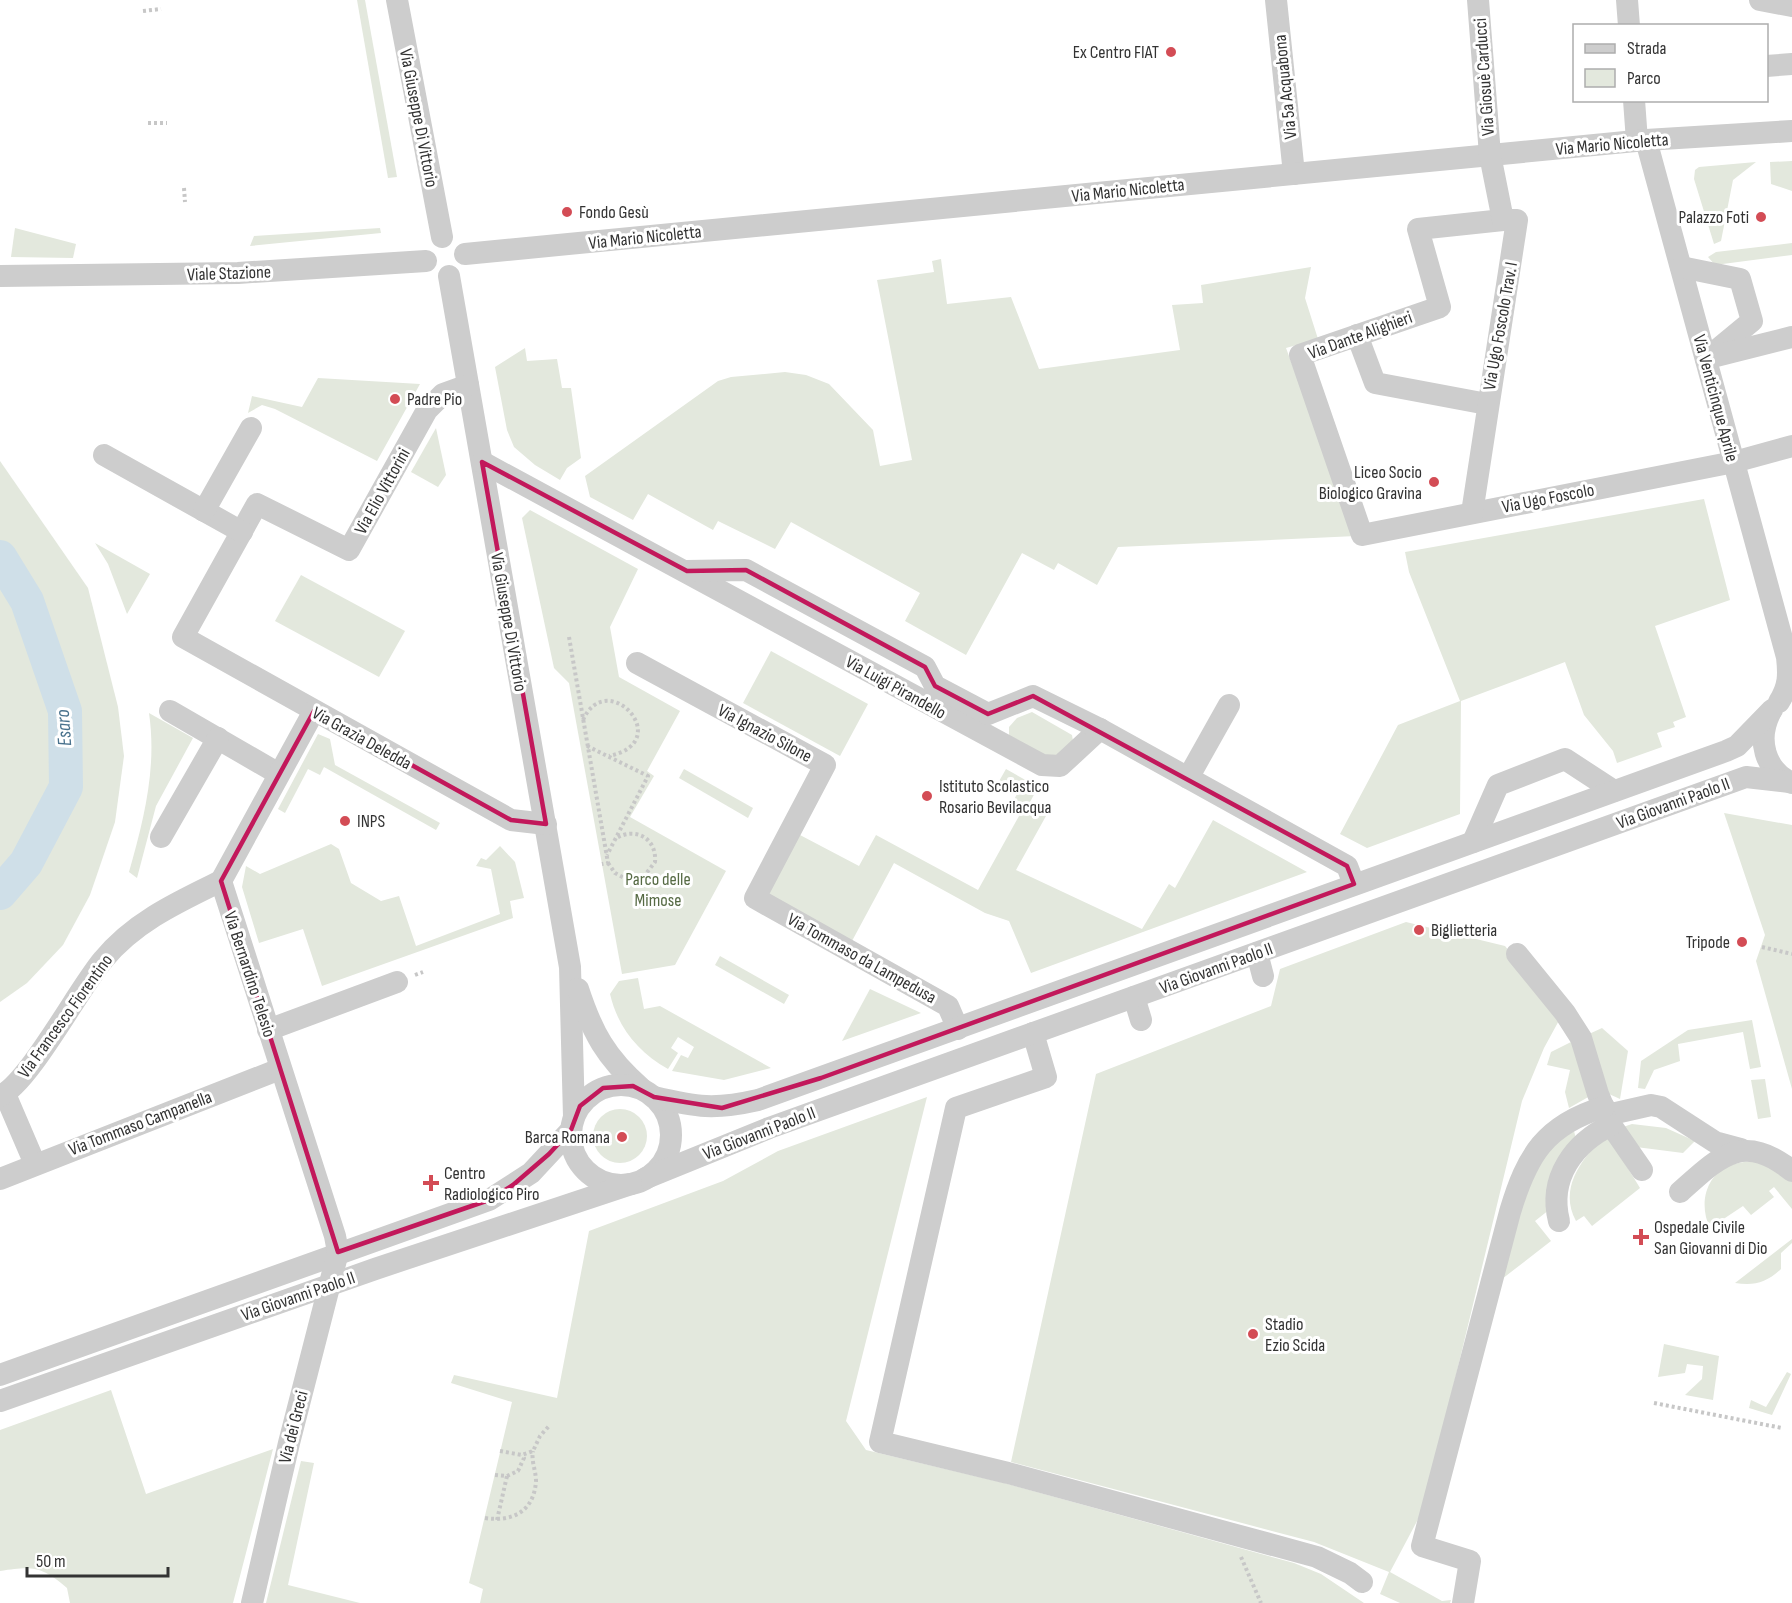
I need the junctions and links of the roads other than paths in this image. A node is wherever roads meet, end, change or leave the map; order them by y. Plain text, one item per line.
1 (397, 0) edge
2 (1276, 0) edge
3 (1478, 0) edge
4 (1628, 0) edge
5 (1760, 0) edge
6 (1792, 6) edge
7 (1629, 24) edge
8 (1792, 64) edge
9 (1768, 66) edge
10 (1634, 102) edge
11 (1792, 131) edge
12 (1641, 140) junction
13 (1490, 155) junction
14 (1294, 174) junction
15 (1503, 220) junction
16 (442, 237) junction
17 (465, 254) junction
18 (426, 261) junction
19 (1681, 267) junction
20 (0, 276) edge
21 (449, 276) junction
22 (1357, 335) junction
23 (1792, 337) edge
24 (1706, 359) junction
25 (468, 385) junction
26 (1487, 404) junction
27 (251, 428) dead end
28 (1792, 446) edge
29 (104, 455) dead end
30 (482, 462) junction
31 (1734, 462) junction
32 (204, 511) junction
33 (1472, 513) junction
34 (242, 532) junction
35 (1362, 535) joint
36 (687, 571) junction
37 (183, 637) joint
38 (1789, 662) edge
39 (637, 663) dead end
40 (1781, 703) edge
41 (1229, 705) dead end
42 (170, 711) dead end
43 (314, 711) junction
44 (1100, 729) junction
45 (218, 738) junction
46 (279, 774) junction
47 (1188, 778) junction
48 (1791, 783) edge
49 (1614, 791) junction
50 (546, 824) junction
51 (161, 837) dead end
52 (1473, 842) junction
53 (221, 881) junction
54 (1354, 884) junction
55 (755, 898) joint
56 (1257, 953) junction
57 (1517, 954) dead end
58 (570, 967) junction
59 (1263, 976) dead end
60 (406, 978) road end
61 (1134, 997) junction
62 (1141, 1020) dead end
63 (958, 1029) junction
64 (268, 1030) junction
65 (1033, 1033) junction
66 (280, 1069) junction
67 (649, 1094) junction
68 (2, 1095) edge
69 (1607, 1116) junction
70 (572, 1123) junction
71 (1741, 1149) junction
72 (34, 1164) junction
73 (1642, 1170) dead end
74 (1792, 1171) edge
75 (0, 1179) edge
76 (639, 1181) junction
77 (1680, 1192) dead end
78 (1559, 1221) dead end
79 (338, 1252) junction
80 (331, 1285) junction
81 (0, 1375) edge
82 (0, 1401) edge
83 (1362, 1582) dead end
84 (252, 1603) edge
85 (1463, 1603) edge

1 - 16 street, Via Giuseppe Di Vittorio
2 - 14 street, Via 5a Acquabona
3 - 13 street, Via Giosuè Carducci
4 - 7 street
5 - 6 street
8 - 9 street
10 - 12 street, Via Venticinque Aprile
11 - 12 street, Via Mario Nicoletta
12 - 13 street, Via Mario Nicoletta
12 - 19 street, Via Venticinque Aprile
13 - 14 street, Via Mario Nicoletta
13 - 15 street, Via Ugo Foscolo Trav. I
14 - 17 street, Via Mario Nicoletta
15 - 22 street, Via Dante Alighieri
15 - 26 street, Via Ugo Foscolo Trav. I
16 - 17 street
16 - 18 street
17 - 21 street
18 - 20 street, Viale Stazione
18 - 21 street
19 - 24 street, Via Venticinque Aprile
19 - 24 street
21 - 25 street, Via Giuseppe Di Vittorio
22 - 26 street
22 - 35 street, Via Dante Alighieri
23 - 24 street
24 - 31 street, Via Venticinque Aprile
25 - 30 street, Via Giuseppe Di Vittorio
25 - 34 street, Via Elio Vittorini
26 - 33 street, Via Ugo Foscolo Trav. I
27 - 32 street
28 - 31 street, Via Ugo Foscolo
29 - 32 street
30 - 36 street, Via Luigi Pirandello
30 - 50 street, Via Giuseppe Di Vittorio
31 - 33 street, Via Ugo Foscolo
31 - 38 street, Via Venticinque Aprile
32 - 34 street
33 - 35 street, Via Ugo Foscolo
34 - 37 street, Via Elio Vittorini
36 - 44 street, Via Luigi Pirandello
36 - 44 street, Via Luigi Pirandello
37 - 43 street, Via Grazia Deledda
38 - 40 street, Via Venticinque Aprile
39 - 55 street, Via Ignazio Silone
40 - 48 street, Via Venticinque Aprile
40 - 49 street, Via Giovanni Paolo II
41 - 47 street
42 - 45 street
43 - 46 street
43 - 50 street, Via Grazia Deledda
44 - 47 street, Via Luigi Pirandello
45 - 46 street
45 - 51 street
46 - 53 street
47 - 54 street, Via Luigi Pirandello
48 - 56 street, Via Giovanni Paolo II
49 - 52 street, Via Giovanni Paolo II
49 - 52 street
50 - 58 street, Via Giuseppe Di Vittorio
52 - 54 street, Via Giovanni Paolo II
53 - 64 street, Via Bernardino Telesio
53 - 68 street, Via Francesco Fiorentino
54 - 63 street, Via Giovanni Paolo II
55 - 63 street, Via Tommaso da Lampedusa
56 - 59 street
56 - 61 street, Via Giovanni Paolo II
57 - 69 street
58 - 67 street
58 - 70 street
60 - 64 street
61 - 62 street
61 - 65 street, Via Giovanni Paolo II
63 - 67 street, Via Giovanni Paolo II
64 - 66 street, Via Bernardino Telesio
65 - 76 street, Via Giovanni Paolo II
65 - 83 street
66 - 72 street, Via Tommaso Campanella
66 - 79 street, Via Bernardino Telesio
67 - 70 street
67 - 76 street
68 - 72 street
69 - 71 street
69 - 73 street
69 - 78 street
69 - 85 street
70 - 76 street
70 - 79 street, Via Giovanni Paolo II
71 - 74 street
71 - 77 street
72 - 75 street, Via Tommaso Campanella
76 - 80 street, Via Giovanni Paolo II
79 - 80 street, Via dei Greci
79 - 81 street, Via Giovanni Paolo II
80 - 82 street, Via Giovanni Paolo II
80 - 84 street, Via dei Greci

